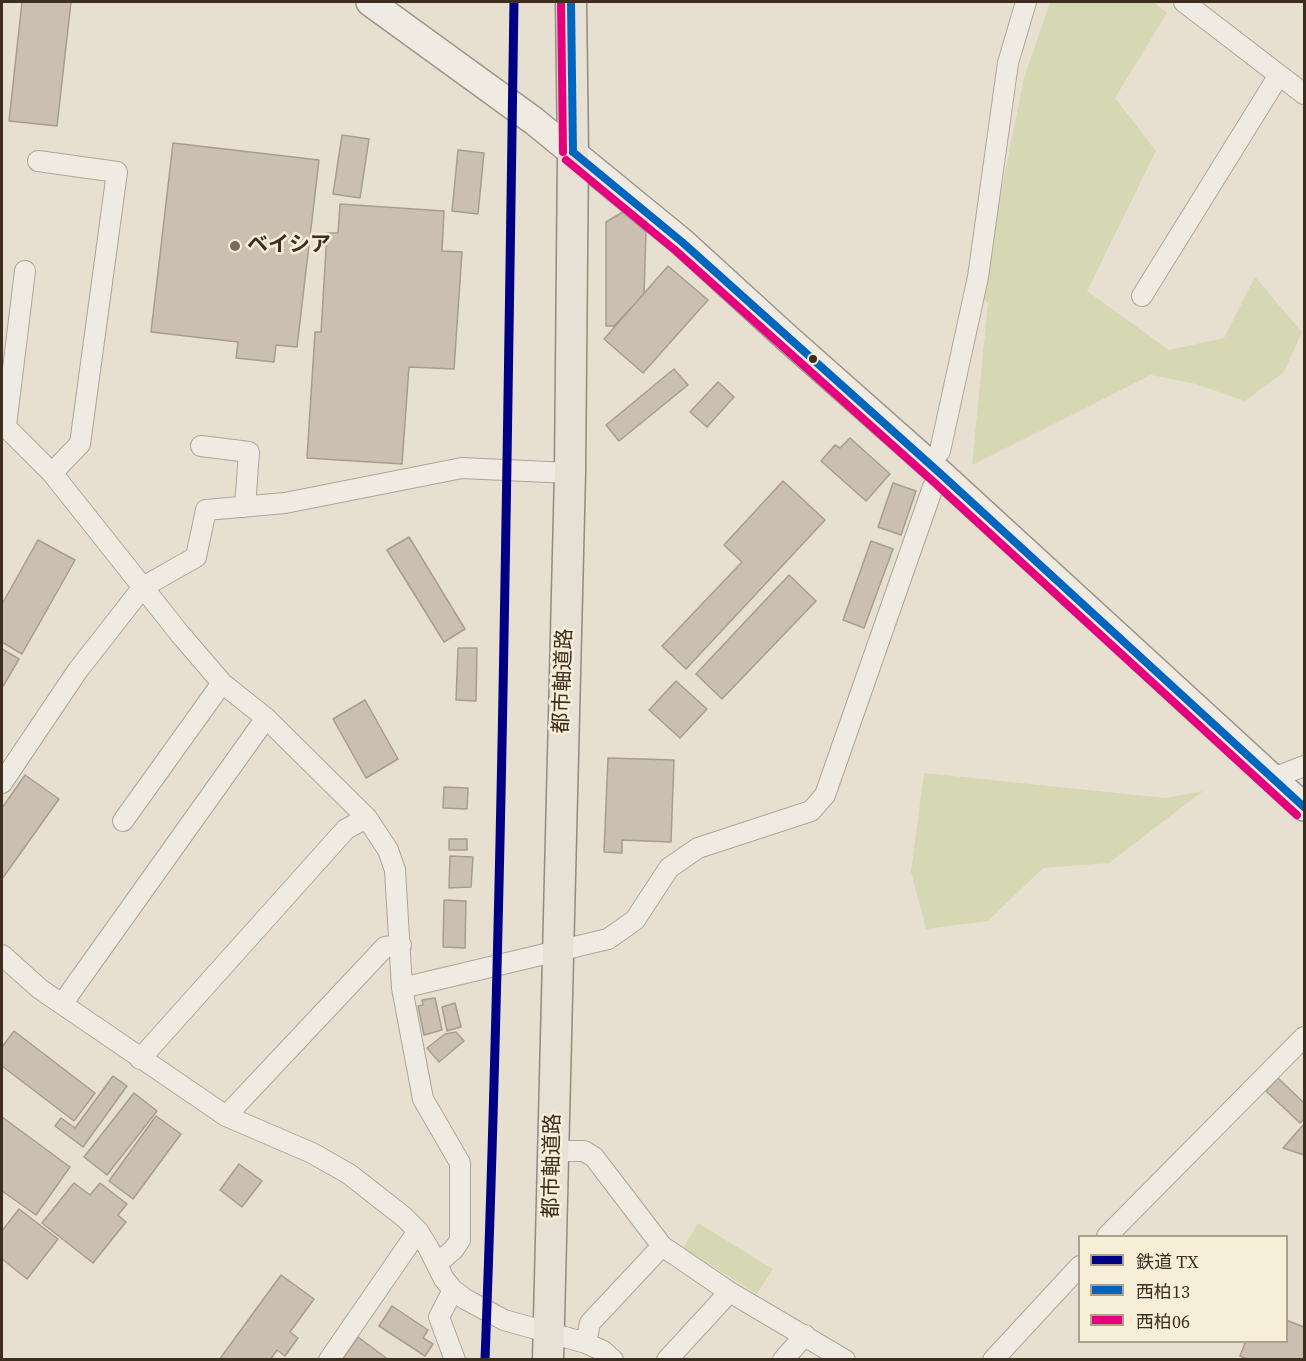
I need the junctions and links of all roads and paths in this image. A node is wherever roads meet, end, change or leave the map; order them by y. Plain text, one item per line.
1 (370, 2) edge
2 (571, 2) edge
3 (1026, 2) edge
4 (1184, 2) edge
5 (1279, 75) junction
6 (1305, 94) edge
7 (573, 152) junction
8 (38, 161) dead end
9 (25, 271) dead end
10 (1142, 296) dead end
11 (4, 424) edge
12 (201, 446) dead end
13 (936, 470) junction
14 (52, 473) junction
15 (570, 473) junction
16 (245, 507) junction
17 (143, 587) junction
18 (222, 683) junction
19 (266, 718) junction
20 (1305, 766) edge
21 (1276, 780) junction
22 (2, 783) edge
23 (1305, 807) edge
24 (367, 818) junction
25 (123, 821) dead end
26 (401, 945) junction
27 (558, 951) junction
28 (2, 954) edge
29 (402, 988) junction
30 (62, 1004) junction
31 (1305, 1037) edge
32 (140, 1059) junction
33 (226, 1116) junction
34 (554, 1151) junction
35 (418, 1232) junction
36 (1108, 1235) edge
37 (662, 1246) junction
38 (437, 1264) junction
39 (1078, 1268) edge
40 (453, 1290) junction
41 (728, 1291) junction
42 (805, 1335) junction
43 (586, 1343) junction
44 (548, 1346) edge
45 (329, 1359) edge
46 (455, 1359) edge
47 (614, 1359) edge
48 (667, 1359) edge
49 (783, 1359) edge
50 (845, 1359) edge
51 (993, 1359) edge

1 - 7 main road
2 - 7 main road, 都市軸道路
3 - 13 street
4 - 5 street
5 - 6 street
5 - 10 street
7 - 13 main road
7 - 15 main road, 都市軸道路
8 - 14 street
9 - 11 street
11 - 14 street
12 - 16 street
13 - 21 main road
13 - 27 street
14 - 17 street
15 - 16 street
15 - 27 main road, 都市軸道路
16 - 17 street
17 - 18 street
17 - 22 street
18 - 19 street
18 - 25 street
19 - 24 street
19 - 30 street
20 - 21 street
21 - 23 main road
24 - 26 street
24 - 32 street
26 - 29 street
26 - 33 street
27 - 29 street
27 - 34 main road, 都市軸道路
28 - 30 street
29 - 38 street
30 - 32 street
31 - 36 street
32 - 33 street
33 - 35 street
34 - 37 street
34 - 44 main road, 都市軸道路
35 - 38 street
35 - 45 street
37 - 41 street
37 - 43 street
38 - 40 street
39 - 51 street
40 - 44 street
40 - 46 street
41 - 42 street
41 - 48 street
42 - 49 street
42 - 50 street
43 - 44 street
43 - 47 street

